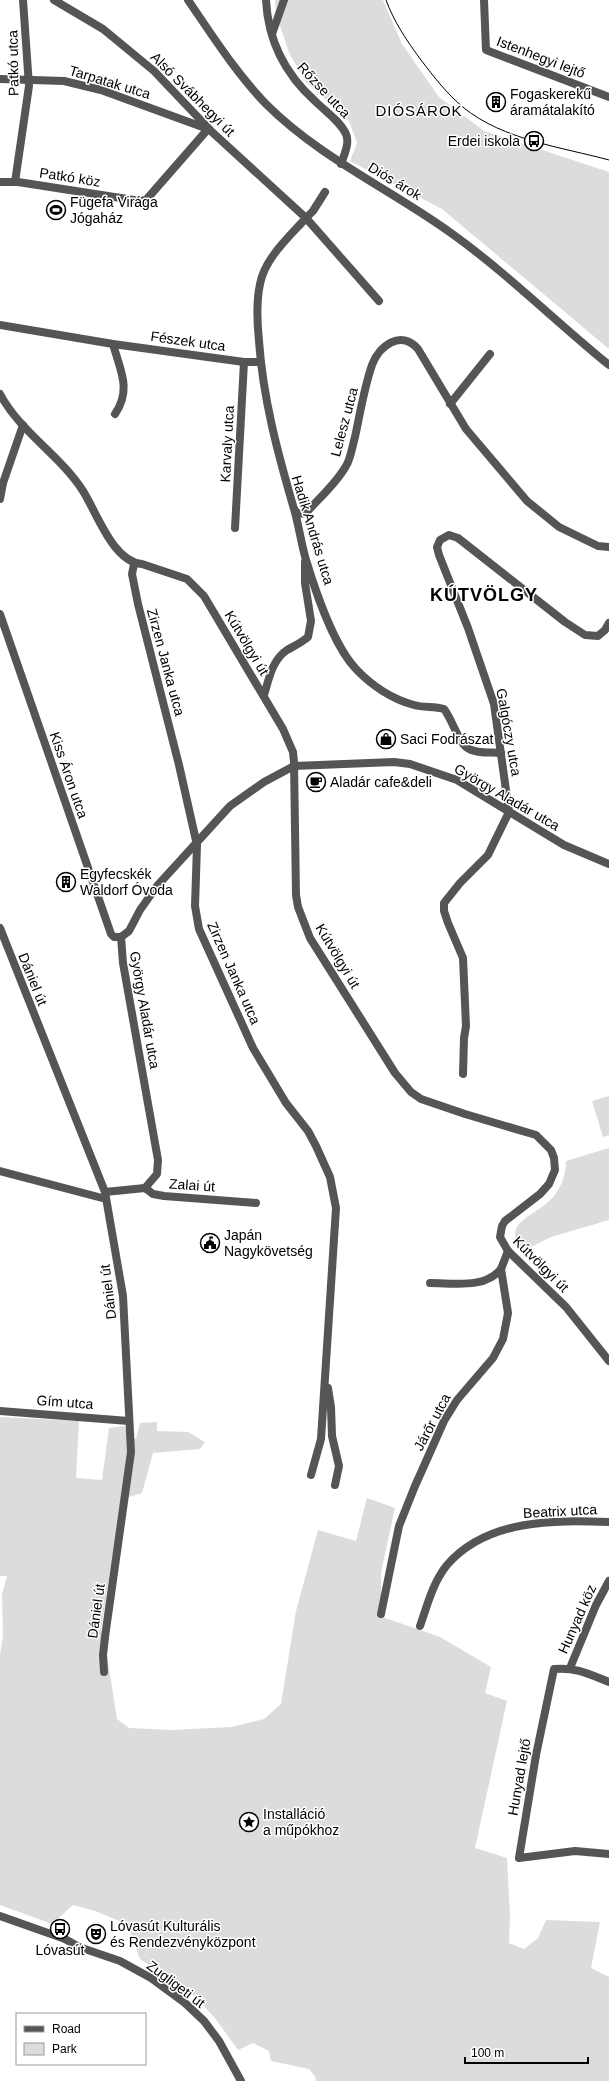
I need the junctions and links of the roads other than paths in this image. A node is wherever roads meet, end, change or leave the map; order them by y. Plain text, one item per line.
1 (23, 0) edge
2 (54, 0) edge
3 (188, 0) edge
4 (266, 0) edge
5 (284, 0) edge
6 (484, 0) edge
7 (272, 34) junction
8 (0, 79) edge
9 (29, 79) junction
10 (609, 97) edge
11 (208, 129) junction
12 (341, 164) junction
13 (0, 182) edge
14 (15, 182) junction
15 (325, 192) dead end
16 (306, 218) junction
17 (379, 301) dead end
18 (0, 325) edge
19 (113, 344) junction
20 (490, 354) dead end
21 (244, 362) junction
22 (260, 362) junction
23 (609, 365) edge
24 (0, 394) edge
25 (450, 404) junction
26 (115, 414) dead end
27 (23, 426) junction
28 (0, 499) edge
29 (295, 510) junction
30 (235, 528) dead end
31 (609, 547) edge
32 (306, 559) junction
33 (134, 564) junction
34 (0, 614) edge
35 (609, 623) edge
36 (264, 695) junction
37 (501, 753) junction
38 (294, 766) junction
39 (509, 812) junction
40 (197, 844) junction
41 (609, 864) edge
42 (0, 928) edge
43 (121, 937) junction
44 (463, 1074) dead end
45 (0, 1171) edge
46 (145, 1188) junction
47 (105, 1195) junction
48 (256, 1202) dead end
49 (508, 1251) junction
50 (501, 1269) junction
51 (430, 1283) dead end
52 (609, 1361) edge
53 (326, 1377) junction
54 (0, 1411) edge
55 (129, 1421) junction
56 (311, 1475) dead end
57 (335, 1485) dead end
58 (609, 1522) edge
59 (609, 1581) edge
60 (381, 1614) dead end
61 (420, 1626) dead end
62 (570, 1668) junction
63 (104, 1672) dead end
64 (609, 1682) edge
65 (609, 1854) edge
66 (0, 1916) edge
67 (241, 2081) edge

1 - 9 street, Patkó utca
2 - 11 street, Alsó Svábhegyi út
3 - 12 street, Diós árok
4 - 7 street, Rőzse utca
5 - 7 street
6 - 10 street, Istenhegyi lejtő
7 - 12 street, Rőzse utca
8 - 9 street, Tarpatak utca
9 - 11 street, Tarpatak utca
9 - 14 street, Patkó utca
11 - 14 street, Patkó köz
11 - 16 street, Alsó Svábhegyi út
12 - 23 street, Diós árok
13 - 14 street
15 - 16 street
16 - 17 street, Alsó Svábhegyi út
16 - 22 street, Hadik András utca
18 - 19 street, Fészek utca
19 - 21 street, Fészek utca
19 - 26 street
20 - 25 street
21 - 22 street, Fészek utca
21 - 30 street, Karvaly utca
22 - 29 street, Hadik András utca
24 - 27 street, Kútvölgyi út
25 - 29 street, Lelesz utca
25 - 31 street
27 - 28 street
27 - 33 street, Kútvölgyi út
29 - 32 street, Hadik András utca
32 - 36 street
32 - 37 street, Hadik András utca
33 - 36 street, Kútvölgyi út
33 - 40 street, Zirzen Janka utca
34 - 43 street, Kiss Áron utca
35 - 37 street, Galgóczy utca
36 - 38 street, Kútvölgyi út
37 - 39 street, Galgóczy utca
38 - 39 street, György Aladár utca
38 - 40 street, György Aladár utca
38 - 49 street, Kútvölgyi út
39 - 41 street, György Aladár utca
39 - 44 street
40 - 43 street, György Aladár utca
40 - 53 street, Zirzen Janka utca
42 - 47 street, Dániel út
43 - 46 street, György Aladár utca
45 - 47 street, Zalai út
46 - 47 street, Zalai út
46 - 48 street, Zalai út
47 - 55 street, Dániel út
49 - 50 street
49 - 52 street, Kútvölgyi út
50 - 51 street
50 - 60 street, Járőr utca
53 - 56 street, Zirzen Janka utca
53 - 57 street, Zirzen Janka utca
54 - 55 street, Gím utca
55 - 63 street, Dániel út
58 - 61 street, Beatrix utca
59 - 62 street, Hunyad köz
62 - 64 street
62 - 65 street, Hunyad lejtő
66 - 67 street, Zugligeti út

